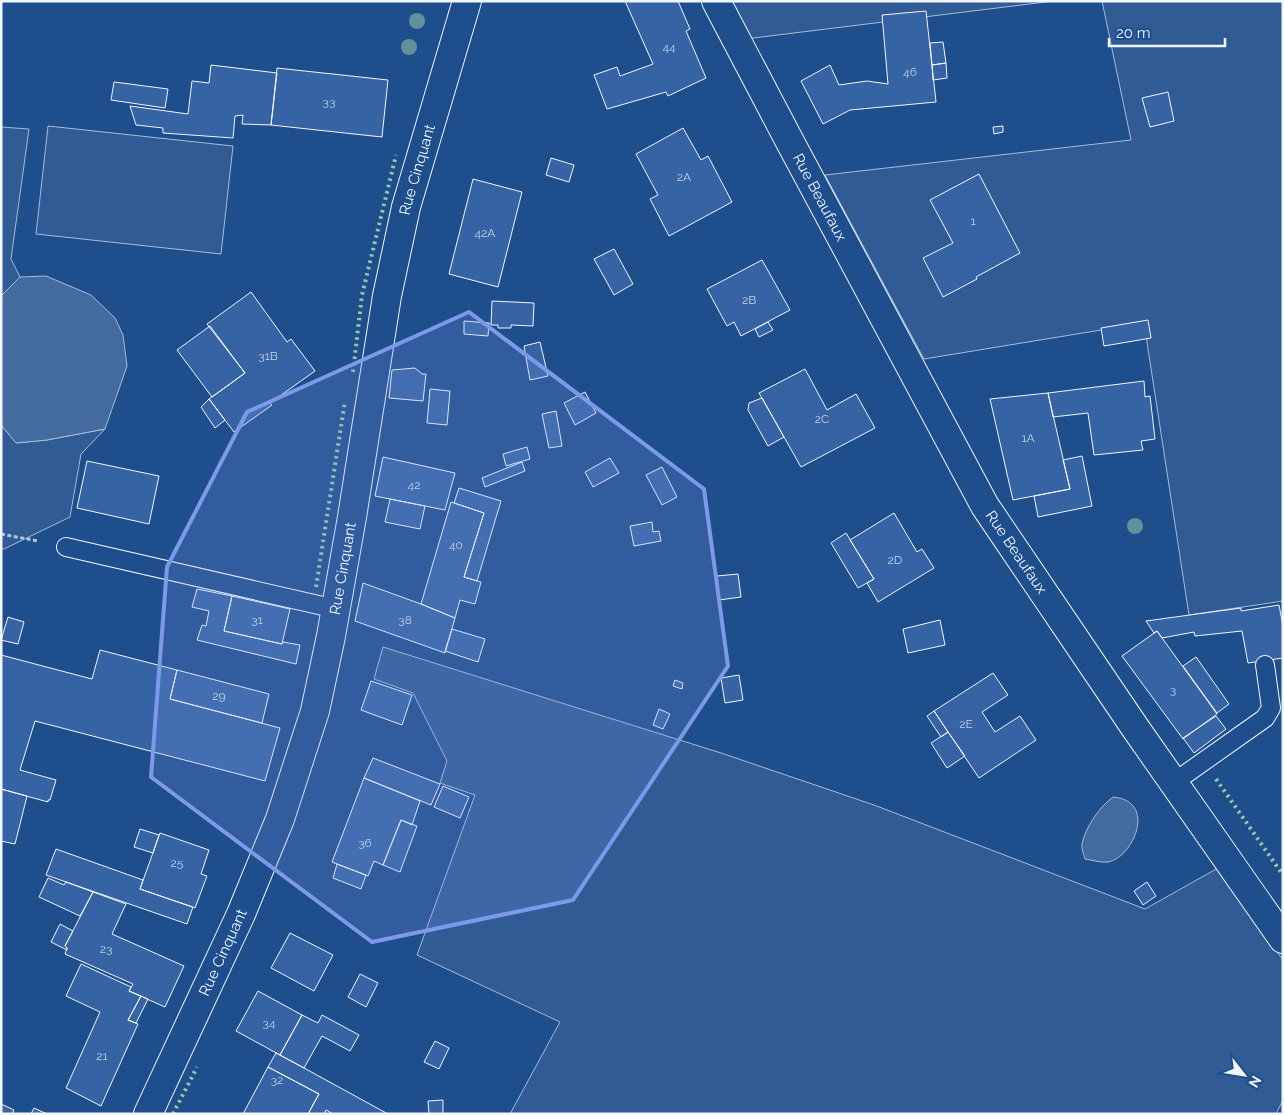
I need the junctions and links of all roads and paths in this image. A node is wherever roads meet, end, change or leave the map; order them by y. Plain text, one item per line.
1 (467, 1) edge
2 (716, 1) edge
3 (1, 534) edge
4 (66, 547) joint
5 (336, 609) junction
6 (1265, 665) dead end
7 (1173, 783) junction
8 (1283, 939) edge
9 (148, 1114) edge

1 - 5 street, Rue Cinquant
2 - 7 street, Rue Beaufaux
3 - 4 path
4 - 5 lane
5 - 9 street, Rue Cinquant
6 - 7 lane
7 - 8 street, Rue Beaufaux

